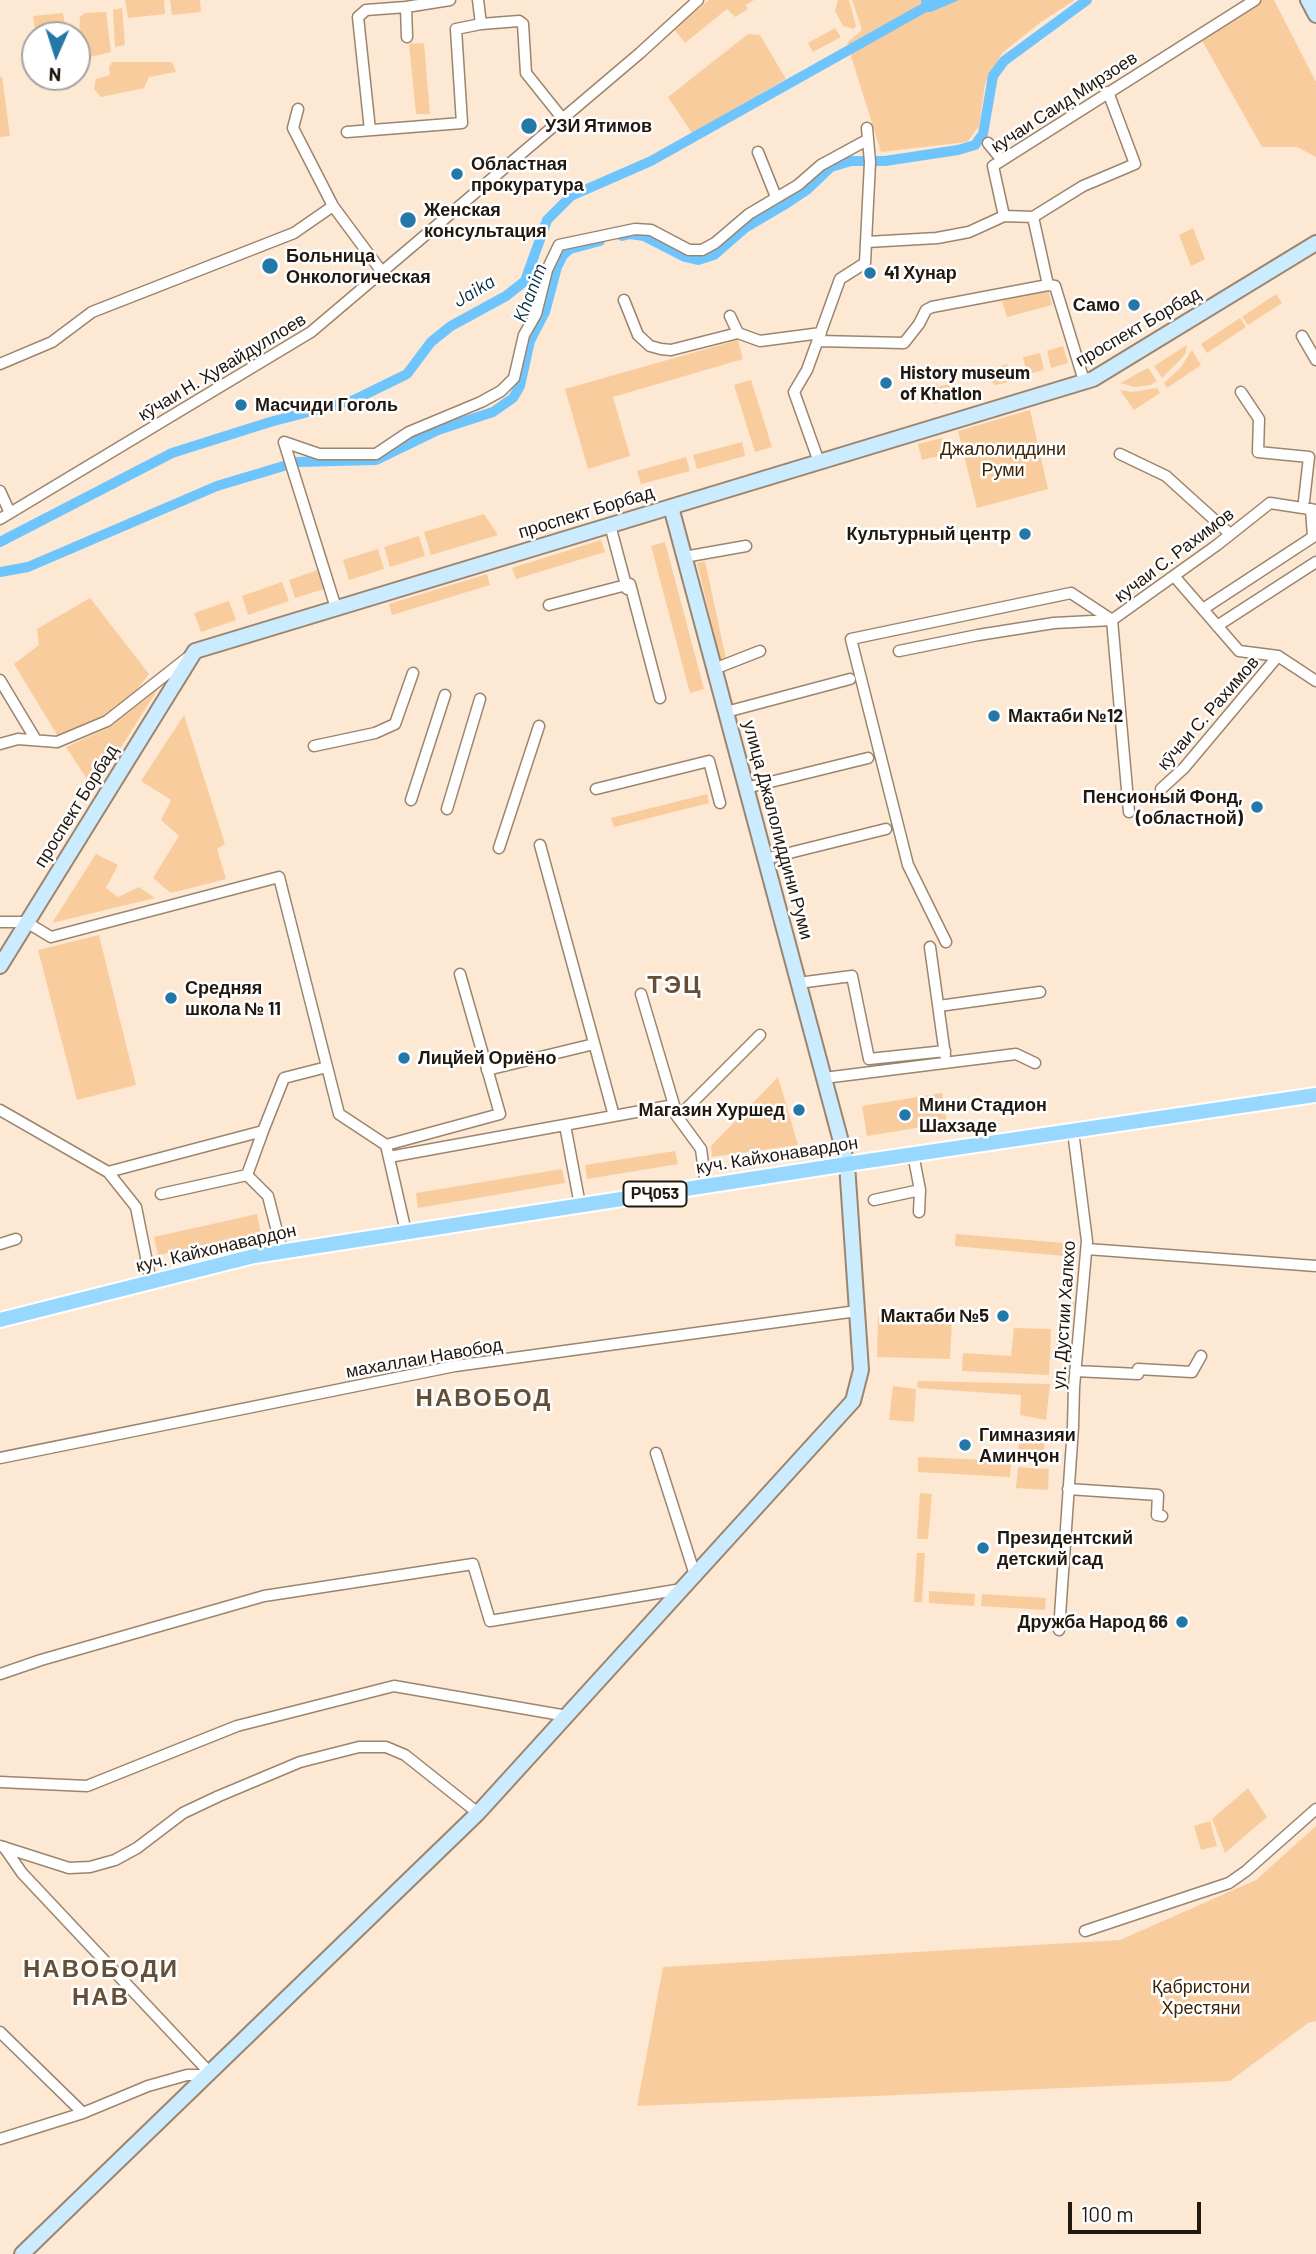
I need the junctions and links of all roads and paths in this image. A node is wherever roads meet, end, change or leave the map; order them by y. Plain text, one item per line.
1 (450, 0) edge
2 (478, 0) edge
3 (698, 0) edge
4 (1255, 0) edge
5 (1308, 0) edge
6 (406, 7) junction
7 (1316, 15) edge
8 (481, 24) junction
9 (407, 37) dead end
10 (1108, 92) junction
11 (298, 109) dead end
12 (562, 118) junction
13 (867, 128) dead end
14 (370, 130) junction
15 (347, 132) dead end
16 (867, 139) junction
17 (988, 143) dead end
18 (758, 152) dead end
19 (1002, 160) junction
20 (776, 197) junction
21 (333, 206) junction
22 (1005, 216) dead end
23 (1032, 217) junction
24 (867, 242) junction
25 (1316, 243) edge
26 (382, 272) junction
27 (1048, 285) junction
28 (624, 300) dead end
29 (730, 316) dead end
30 (738, 333) junction
31 (1302, 336) dead end
32 (820, 337) junction
33 (1316, 360) edge
34 (0, 364) edge
35 (1084, 381) junction
36 (1241, 392) dead end
37 (1120, 454) dead end
38 (819, 462) junction
39 (0, 491) edge
40 (671, 507) junction
41 (1310, 507) edge
42 (10, 513) junction
43 (0, 519) edge
44 (610, 525) junction
45 (1228, 533) junction
46 (1314, 540) edge
47 (746, 546) dead end
48 (684, 556) junction
49 (1316, 562) edge
50 (1174, 576) junction
51 (626, 585) junction
52 (549, 605) dead end
53 (336, 608) junction
54 (1203, 609) junction
55 (1112, 620) junction
56 (1217, 626) junction
57 (195, 651) junction
58 (760, 651) dead end
59 (899, 651) dead end
60 (1278, 656) junction
61 (715, 669) junction
62 (413, 673) dead end
63 (850, 679) dead end
64 (0, 680) edge
65 (1316, 681) edge
66 (445, 695) dead end
67 (657, 697) dead end
68 (480, 699) dead end
69 (726, 712) junction
70 (539, 726) dead end
71 (36, 740) junction
72 (0, 744) edge
73 (314, 746) dead end
74 (868, 758) dead end
75 (746, 788) junction
76 (596, 789) dead end
77 (1161, 789) dead end
78 (411, 800) dead end
79 (720, 803) dead end
80 (447, 809) dead end
81 (1129, 812) dead end
82 (886, 829) dead end
83 (540, 845) dead end
84 (499, 848) dead end
85 (765, 859) junction
86 (0, 922) edge
87 (26, 922) junction
88 (946, 942) dead end
89 (930, 947) dead end
90 (0, 966) edge
91 (460, 974) dead end
92 (798, 983) junction
93 (1040, 992) dead end
94 (641, 994) dead end
95 (939, 1006) junction
96 (760, 1035) dead end
97 (594, 1044) junction
98 (945, 1051) junction
99 (946, 1063) junction
100 (1035, 1063) dead end
101 (327, 1066) junction
102 (487, 1070) junction
103 (824, 1079) junction
104 (1316, 1095) edge
105 (674, 1105) junction
106 (0, 1110) edge
107 (614, 1116) junction
108 (678, 1117) junction
109 (565, 1125) junction
110 (263, 1131) junction
111 (1073, 1131) junction
112 (386, 1145) junction
113 (913, 1154) junction
114 (389, 1157) junction
115 (847, 1164) junction
116 (108, 1172) junction
117 (247, 1175) junction
118 (706, 1186) junction
119 (920, 1190) junction
120 (162, 1194) dead end
121 (874, 1200) dead end
122 (580, 1205) junction
123 (919, 1212) dead end
124 (406, 1232) junction
125 (16, 1240) dead end
126 (0, 1244) edge
127 (1087, 1248) junction
128 (282, 1251) junction
129 (1316, 1266) edge
130 (151, 1282) junction
131 (857, 1311) junction
132 (0, 1321) edge
133 (1201, 1356) dead end
134 (1075, 1371) junction
135 (656, 1453) dead end
136 (0, 1458) edge
137 (1068, 1489) junction
138 (1162, 1516) dead end
139 (695, 1575) junction
140 (682, 1589) junction
141 (1059, 1630) dead end
142 (0, 1674) edge
143 (567, 1716) junction
144 (0, 1782) edge
145 (1316, 1809) edge
146 (478, 1813) junction
147 (2, 1846) edge
148 (1085, 1931) dead end
149 (0, 2032) edge
150 (209, 2074) junction
151 (83, 2113) junction
152 (0, 2139) edge
153 (22, 2254) edge

1 - 6 street
2 - 8 street
3 - 12 street, кӯчаи Н. Ҳувайдуллоев
4 - 10 street, кучаи Саид Мирзоев
5 - 7 street
6 - 9 street
6 - 14 street
8 - 12 street
8 - 14 street
10 - 19 street, кучаи Саид Мирзоев
10 - 23 street
11 - 21 street
12 - 26 street, кӯчаи Н. Ҳувайдуллоев
13 - 16 street
14 - 15 street
16 - 20 street
16 - 24 street
17 - 19 street
18 - 20 street
19 - 24 street, кучаи Саид Мирзоев
20 - 53 street
21 - 26 street
21 - 34 street
22 - 23 street
23 - 27 street
24 - 32 street
25 - 35 street, проспект Борбад
26 - 42 street, кӯчаи Н. Ҳувайдуллоев
27 - 32 street
27 - 35 street
28 - 30 street
29 - 30 street
30 - 32 street
31 - 33 street
32 - 38 street
35 - 38 street, проспект Борбад
36 - 41 street
37 - 45 street
38 - 40 street, проспект Борбад
39 - 42 street
40 - 44 street, проспект Борбад
40 - 48 street, улица Джалолиддини Руми
41 - 45 street, кучаи С. Рахимов
41 - 46 street
42 - 43 street, кӯчаи Н. Ҳувайдуллоев
44 - 51 street
44 - 53 street, проспект Борбад
45 - 50 street, кучаи С. Рахимов
46 - 54 street
47 - 48 street
48 - 61 street, улица Джалолиддини Руми
49 - 56 street
50 - 54 street
50 - 55 street, кучаи С. Рахимов
51 - 52 street
51 - 67 street
53 - 57 street, проспект Борбад
54 - 56 street
55 - 59 street
55 - 81 street, кучаи С. Рахимов
55 - 88 street
56 - 60 street
57 - 71 street
57 - 87 street, проспект Борбад
58 - 61 street
60 - 65 street
60 - 77 street, кӯчаи С. Рахимов
61 - 69 street, улица Джалолиддини Руми
62 - 73 street
63 - 69 street
64 - 71 street
66 - 78 street
68 - 80 street
69 - 75 street, улица Джалолиддини Руми
70 - 84 street
71 - 72 street
74 - 75 street
75 - 85 street, улица Джалолиддини Руми
76 - 79 street
82 - 85 street
83 - 97 street
85 - 92 street, улица Джалолиддини Руми
86 - 87 street
87 - 90 street, проспект Борбад
87 - 101 street
89 - 95 street
91 - 102 street
92 - 98 street
92 - 103 street, улица Джалолиддини Руми
93 - 95 street
94 - 105 street
95 - 98 street
96 - 108 street
97 - 102 street
97 - 107 street
98 - 99 street
99 - 100 street
99 - 103 street
101 - 110 street
101 - 112 street
102 - 112 street
103 - 115 street, улица Джалолиддини Руми
104 - 111 main road, куч. Кайхонавардон / РҶ053
105 - 107 street
105 - 108 street
106 - 116 street
107 - 109 street
108 - 118 street
109 - 114 street
109 - 122 street
110 - 116 street
110 - 117 street
111 - 113 main road, куч. Кайхонавардон / РҶ053
111 - 127 street, ул. Дустии Халкхо
112 - 114 street
113 - 115 main road, куч. Кайхонавардон / РҶ053
113 - 119 street
114 - 124 street
115 - 118 main road, куч. Кайхонавардон / РҶ053
115 - 131 street, улица Джалолиддини Руми
116 - 130 street
117 - 120 street
117 - 128 street
118 - 122 main road, куч. Кайхонавардон / РҶ053
119 - 121 street
119 - 123 street
122 - 124 main road, куч. Кайхонавардон / РҶ053
124 - 128 main road, куч. Кайхонавардон / РҶ053
125 - 126 street
127 - 129 street
127 - 134 street, ул. Дустии Халкхо
128 - 130 main road, куч. Кайхонавардон / РҶ053
130 - 132 main road, куч. Кайхонавардон / РҶ053
131 - 136 street, махаллаи Навобод
131 - 139 street, улица Джалолиддини Руми
133 - 134 street
134 - 137 street, ул. Дустии Халкхо
135 - 139 street
137 - 138 street
137 - 141 street, ул. Дустии Халкхо
139 - 140 street, улица Джалолиддини Руми
140 - 142 street
140 - 143 street, улица Джалолиддини Руми
143 - 144 street
143 - 146 street, улица Джалолиддини Руми
145 - 148 street
146 - 147 street
146 - 150 street, улица Джалолиддини Руми
147 - 150 street
149 - 151 street
150 - 151 street
150 - 153 street, улица Джалолиддини Руми
151 - 152 street

